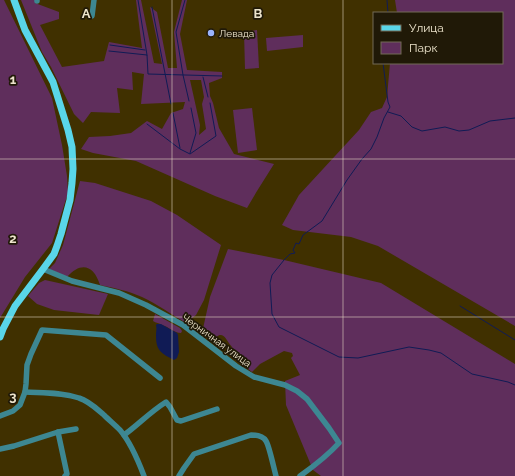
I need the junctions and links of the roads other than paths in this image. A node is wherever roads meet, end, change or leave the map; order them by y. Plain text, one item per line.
1 (14, 0) edge
2 (94, 0) edge
3 (92, 16) dead end
4 (43, 269) junction
5 (0, 337) edge
6 (160, 378) dead end
7 (25, 392) junction
8 (217, 409) dead end
9 (0, 416) edge
10 (76, 429) dead end
11 (58, 432) junction
12 (124, 435) junction
13 (0, 449) edge
14 (66, 476) edge
15 (144, 476) edge
16 (179, 476) edge
17 (276, 476) edge
18 (300, 476) edge

1 - 4 main road
2 - 3 street
4 - 5 main road
4 - 18 street, Черничная улица
6 - 7 street
7 - 9 street
7 - 12 street
8 - 12 street
10 - 11 street
11 - 13 street
11 - 14 street
12 - 15 street
16 - 17 street

